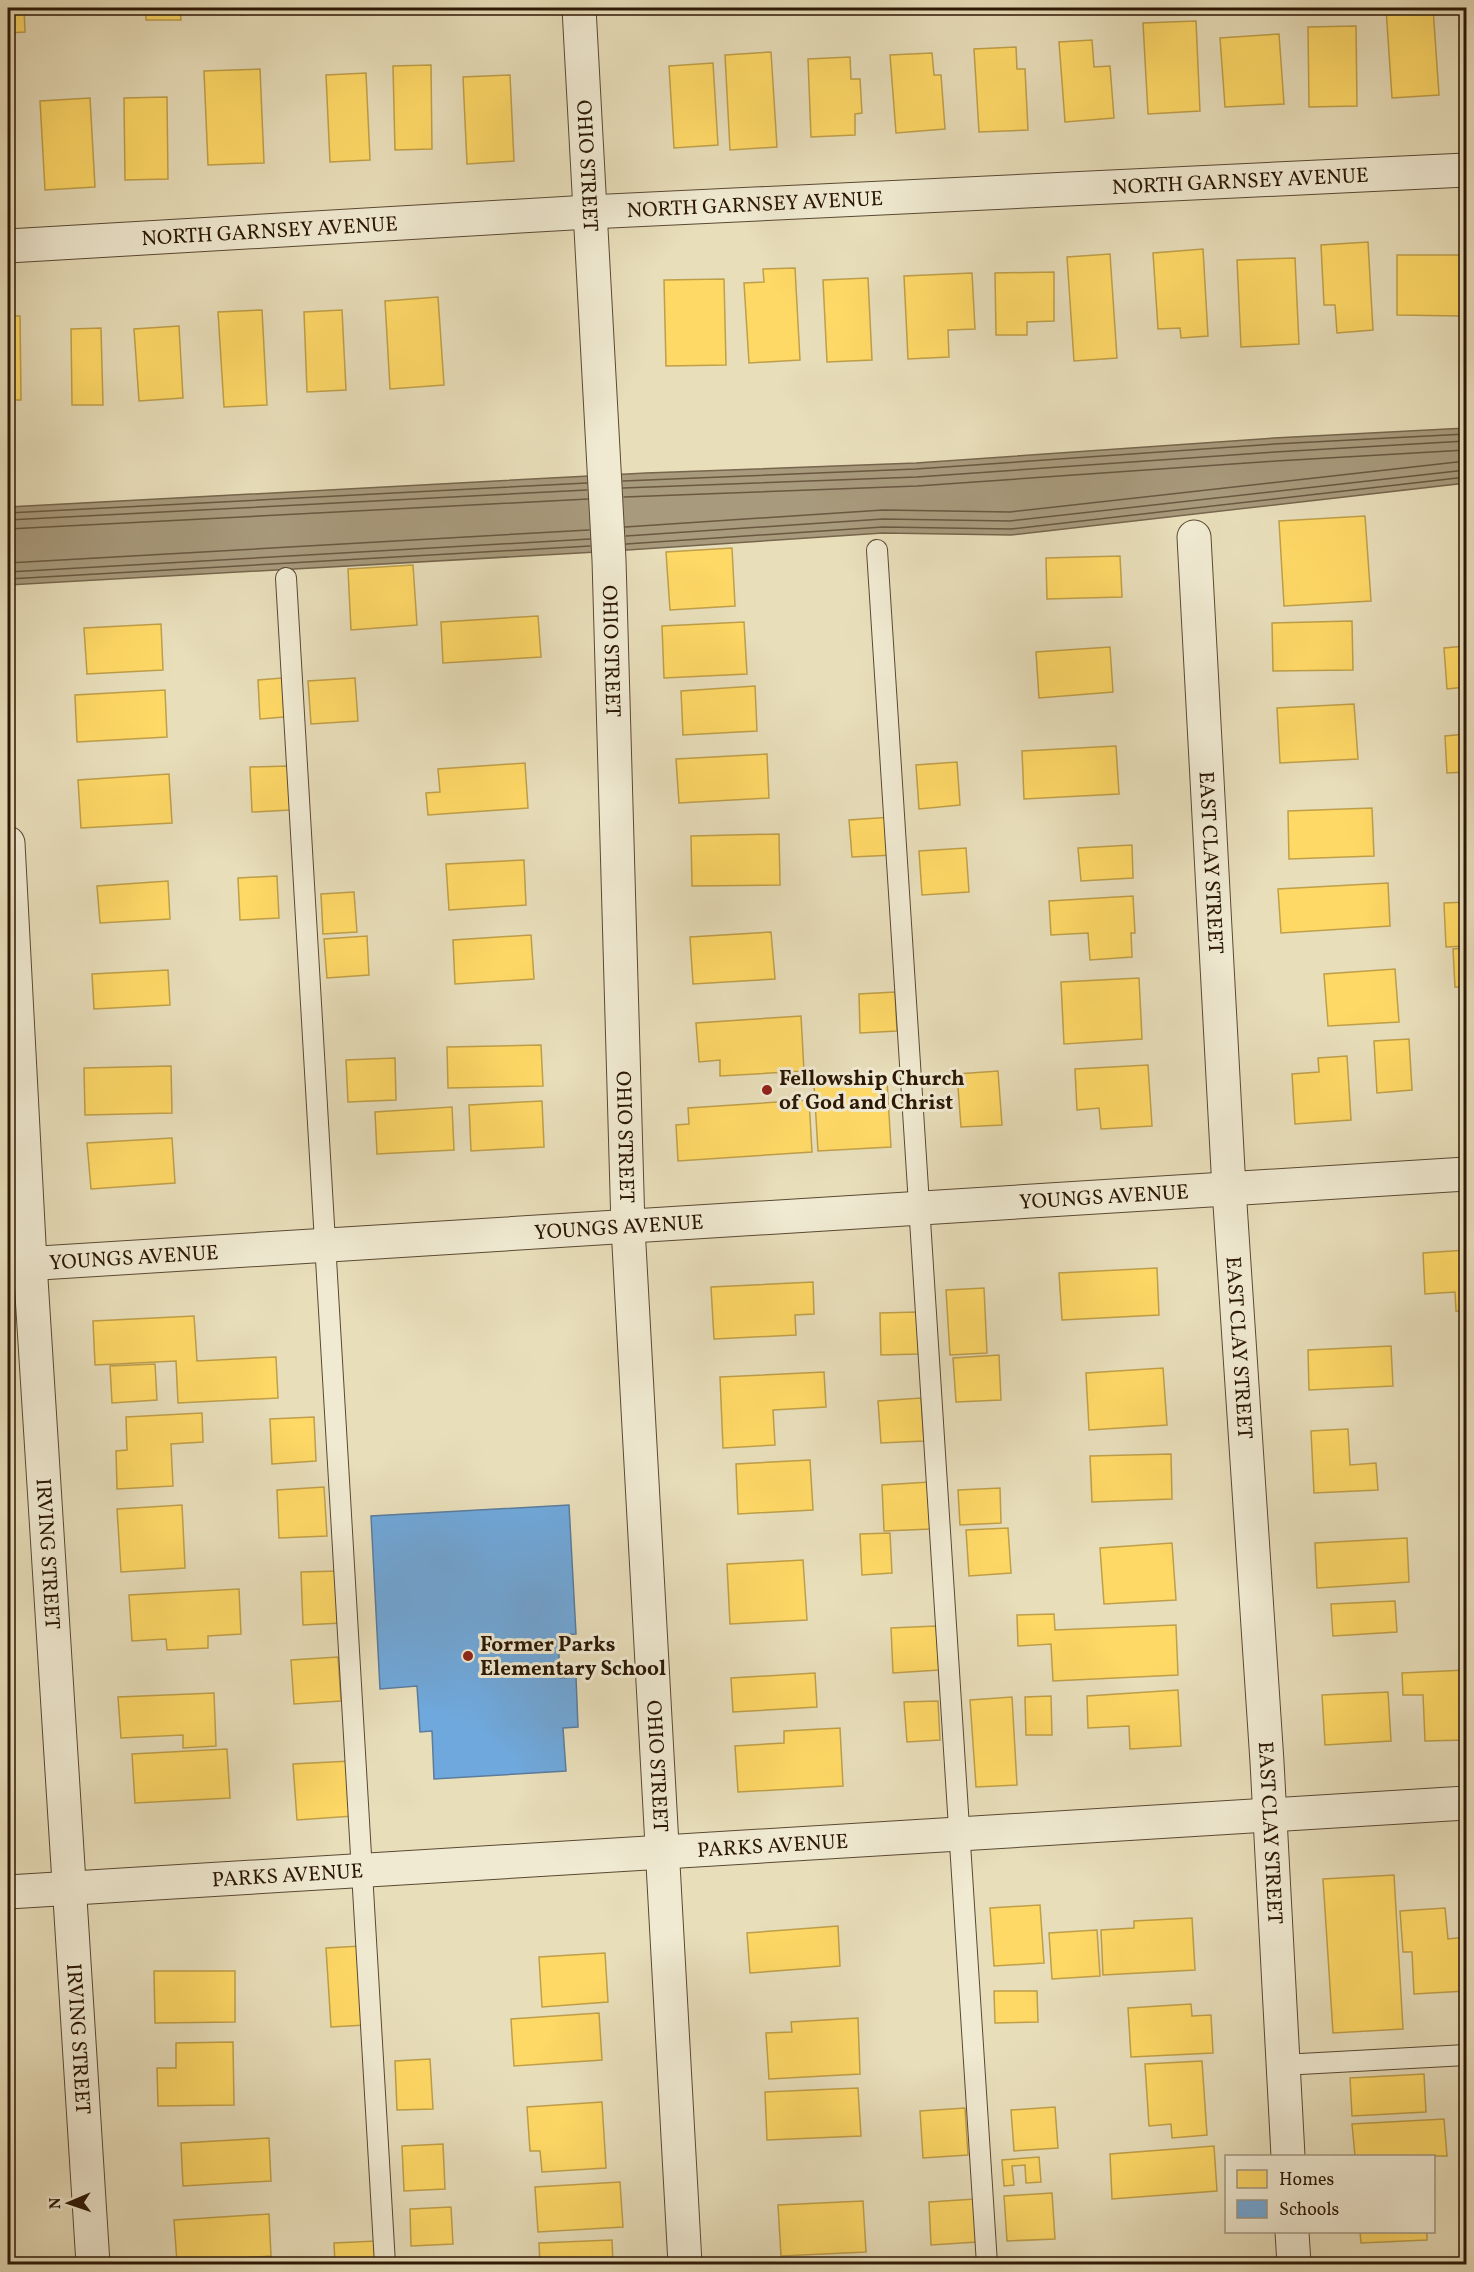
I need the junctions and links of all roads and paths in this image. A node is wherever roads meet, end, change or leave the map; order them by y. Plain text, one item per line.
1 (579, 8) edge
2 (1467, 170) edge
3 (589, 212) junction
4 (8, 246) edge
5 (1194, 537) dead end
6 (877, 550) dead end
7 (286, 578) dead end
8 (8, 843) edge
9 (1467, 1174) edge
10 (1229, 1190) junction
11 (918, 1209) junction
12 (628, 1227) junction
13 (325, 1246) junction
14 (19, 1264) edge
15 (1467, 1803) edge
16 (1270, 1814) junction
17 (960, 1834) junction
18 (662, 1852) junction
19 (363, 1871) junction
20 (70, 1888) junction
21 (8, 1892) edge
22 (1467, 2055) edge
23 (1282, 2065) junction
24 (1288, 2155) edge
25 (1292, 2233) edge
26 (93, 2265) edge
27 (385, 2265) edge
28 (685, 2265) edge
29 (987, 2265) edge
30 (1294, 2265) edge

1 - 3 street, OHIO STREET
2 - 3 street, NORTH GARNSEY AVENUE
3 - 4 street, NORTH GARNSEY AVENUE
3 - 12 street, OHIO STREET
5 - 10 street, EAST CLAY STREET
6 - 11 lane
7 - 13 lane
8 - 14 street, IRVING STREET
9 - 10 street, YOUNGS AVENUE
10 - 11 street, YOUNGS AVENUE
10 - 16 street, EAST CLAY STREET
11 - 12 street, YOUNGS AVENUE
11 - 17 lane
12 - 13 street, YOUNGS AVENUE
12 - 18 street, OHIO STREET
13 - 14 street, YOUNGS AVENUE
13 - 19 lane
14 - 20 street, IRVING STREET
15 - 16 street, PARKS AVENUE
16 - 17 street, PARKS AVENUE
16 - 23 street, EAST CLAY STREET
17 - 18 street, PARKS AVENUE
17 - 29 lane
18 - 19 street, PARKS AVENUE
18 - 28 street, OHIO STREET
19 - 20 street, PARKS AVENUE
19 - 27 lane
20 - 21 street, PARKS AVENUE
20 - 26 street, IRVING STREET
22 - 23 lane
23 - 24 street, EAST CLAY STREET
25 - 30 street

